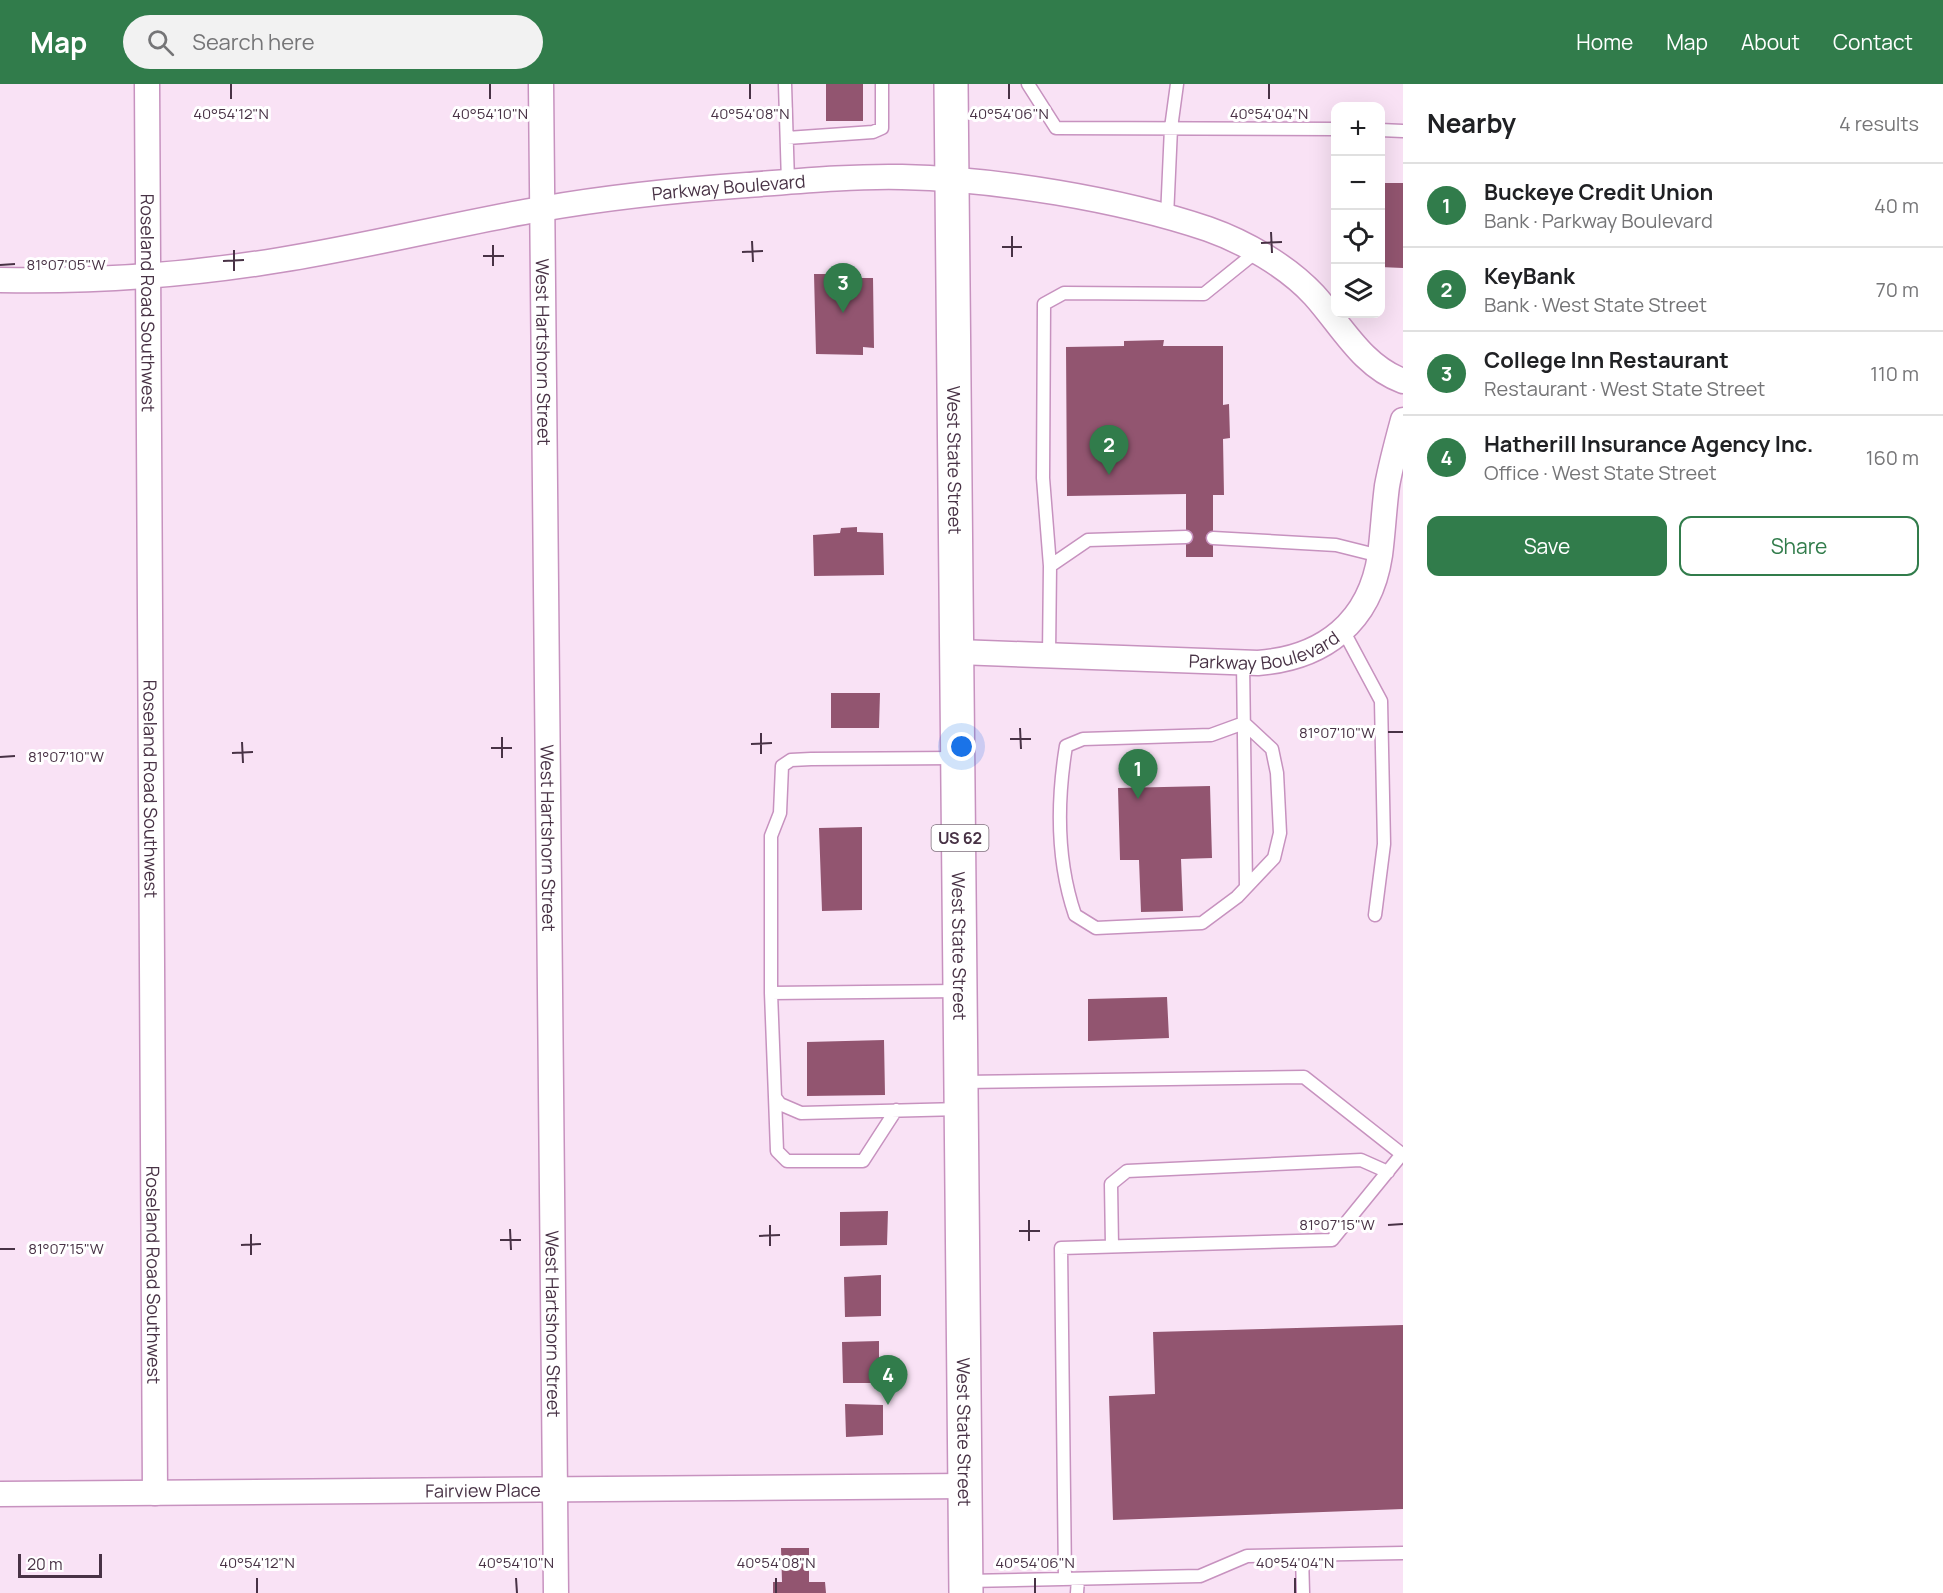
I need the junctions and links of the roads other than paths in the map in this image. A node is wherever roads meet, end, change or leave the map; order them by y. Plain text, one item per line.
1 (147, 84) edge
2 (541, 84) edge
3 (785, 84) edge
4 (882, 84) edge
5 (951, 84) edge
6 (1028, 84) edge
7 (1177, 84) edge
8 (1171, 128) junction
9 (1331, 129) edge
10 (1385, 130) edge
11 (1403, 131) edge
12 (787, 138) junction
13 (951, 179) junction
14 (788, 182) junction
15 (542, 209) junction
16 (1167, 217) junction
17 (1256, 252) junction
18 (149, 276) junction
19 (0, 280) edge
20 (1403, 381) edge
21 (1403, 420) edge
22 (1186, 537) dead end
23 (1213, 538) dead end
24 (1380, 556) junction
25 (1050, 566) junction
26 (1343, 630) junction
27 (958, 652) junction
28 (1049, 655) junction
29 (1243, 662) junction
30 (1244, 723) junction
31 (959, 758) junction
32 (1246, 887) junction
33 (1375, 915) dead end
34 (961, 991) junction
35 (771, 993) junction
36 (962, 1096) junction
37 (775, 1097) junction
38 (896, 1110) junction
39 (1402, 1155) edge
40 (1388, 1172) junction
41 (1112, 1246) junction
42 (965, 1486) junction
43 (555, 1489) junction
44 (155, 1493) junction
45 (0, 1494) edge
46 (1403, 1553) edge
47 (1302, 1555) junction
48 (1072, 1579) junction
49 (966, 1587) edge
50 (556, 1593) edge
51 (1077, 1593) edge
52 (1303, 1593) edge

1 - 18 street, Roseland Road Southwest
2 - 15 street, West Hartshorn Street
3 - 12 lane
4 - 12 lane
5 - 13 highway, West State Street / US 62
6 - 8 lane
7 - 8 lane
8 - 9 lane
8 - 16 lane
10 - 11 lane
12 - 14 lane
13 - 14 street, Parkway Boulevard
13 - 16 street, Parkway Boulevard
13 - 27 highway, West State Street / US 62
14 - 15 street, Parkway Boulevard
15 - 18 street, Parkway Boulevard
15 - 43 street, West Hartshorn Street
16 - 17 street, Parkway Boulevard
17 - 20 street, Parkway Boulevard
17 - 25 lane
18 - 19 street, Parkway Boulevard
18 - 44 street, Roseland Road Southwest
21 - 24 street, Parkway Boulevard
22 - 25 lane
23 - 24 lane
24 - 26 street, Parkway Boulevard
25 - 28 lane
26 - 29 street, Parkway Boulevard
26 - 33 lane
27 - 28 street, Parkway Boulevard
27 - 31 highway, West State Street / US 62
28 - 29 street, Parkway Boulevard
29 - 30 lane
30 - 32 lane
30 - 32 lane
30 - 32 lane
31 - 34 highway, West State Street / US 62
31 - 35 lane
34 - 35 lane
34 - 36 highway, West State Street / US 62
35 - 37 lane
36 - 38 lane
36 - 39 lane
36 - 42 highway, West State Street / US 62
37 - 38 lane
37 - 38 lane
39 - 40 lane
40 - 41 lane
40 - 41 lane
41 - 48 lane
42 - 43 street, Fairview Place
42 - 49 highway, West State Street / US 62
43 - 44 street, Fairview Place
43 - 50 street, West Hartshorn Street
44 - 45 street, Fairview Place
46 - 47 lane
47 - 48 lane
47 - 52 lane
48 - 49 lane
48 - 51 lane

